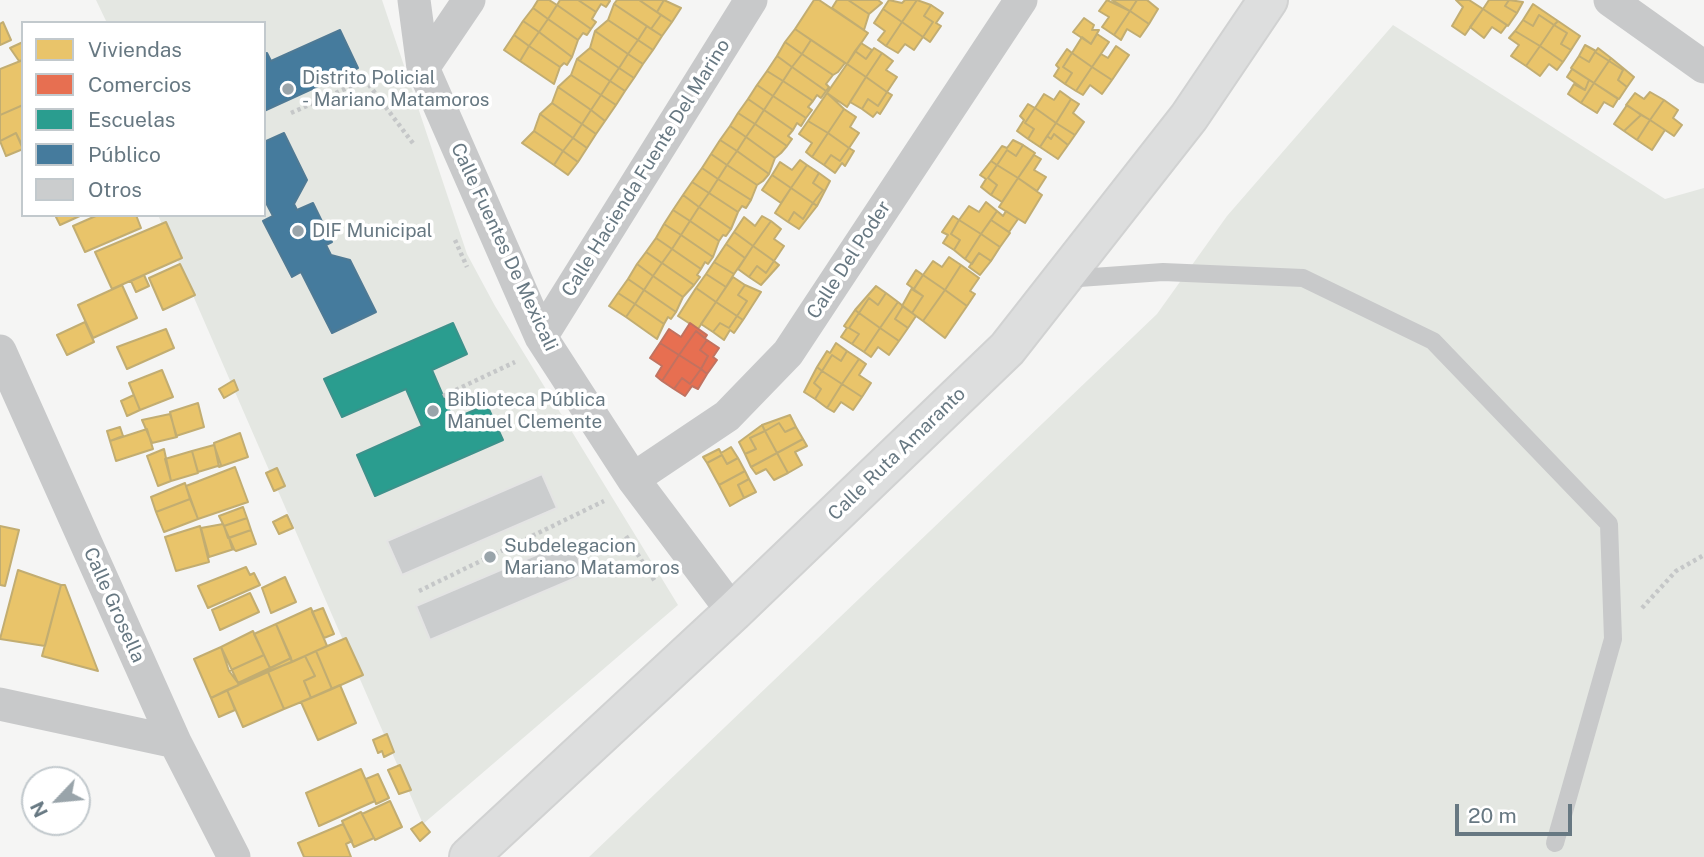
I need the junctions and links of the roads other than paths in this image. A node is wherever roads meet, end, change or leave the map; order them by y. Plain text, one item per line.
1 (414, 0) edge
2 (469, 0) edge
3 (751, 0) edge
4 (1021, 0) edge
5 (1268, 0) edge
6 (1610, 0) edge
7 (1704, 67) edge
8 (423, 68) junction
9 (1061, 279) junction
10 (530, 348) junction
11 (0, 351) edge
12 (633, 479) junction
13 (733, 612) junction
14 (0, 704) edge
15 (175, 742) junction
16 (1555, 843) dead end
17 (234, 857) edge
18 (469, 857) edge

1 - 8 street, Calle Fuentes De Mexicali
2 - 8 street
3 - 10 street, Calle Hacienda Fuente Del Marino
4 - 12 street, Calle Del Poder
5 - 9 main road, Calle Ruta Amaranto
6 - 7 street
8 - 10 street, Calle Fuentes De Mexicali
9 - 13 main road, Calle Ruta Amaranto
9 - 16 lane
10 - 12 street, Calle Fuentes De Mexicali
11 - 15 street, Calle Grosella
12 - 13 street, Calle Fuentes De Mexicali
13 - 18 main road, Calle Ruta Amaranto
14 - 15 street
15 - 17 street, Calle Grosella

